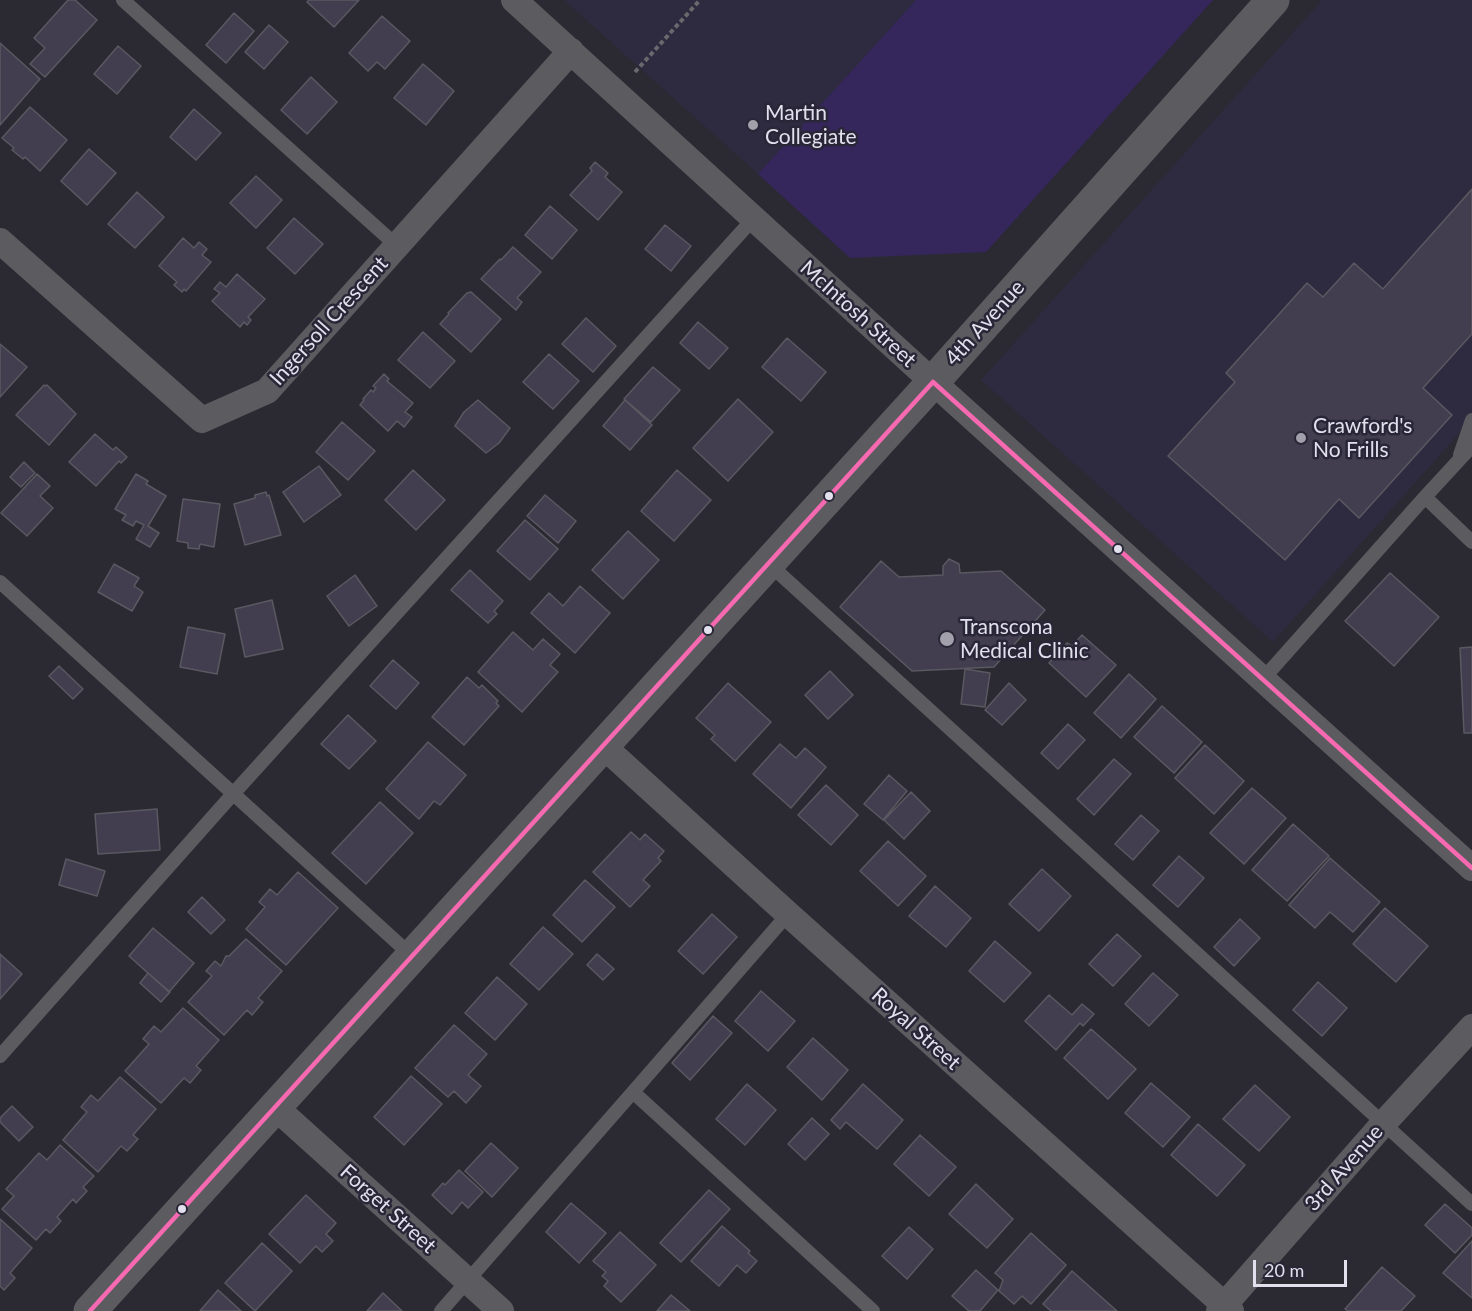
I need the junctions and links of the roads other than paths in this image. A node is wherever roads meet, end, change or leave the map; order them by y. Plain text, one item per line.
1 (123, 0) edge
2 (514, 0) edge
3 (1273, 0) edge
4 (571, 51) junction
5 (754, 218) junction
6 (0, 241) edge
7 (396, 245) junction
8 (933, 382) junction
9 (1472, 420) edge
10 (1472, 446) edge
11 (1458, 461) junction
12 (1425, 497) junction
13 (1472, 542) edge
14 (768, 563) junction
15 (0, 582) edge
16 (1263, 679) junction
17 (603, 745) junction
18 (233, 794) junction
19 (1472, 867) edge
20 (788, 914) junction
21 (412, 956) junction
22 (1472, 1027) edge
23 (0, 1056) edge
24 (633, 1092) junction
25 (275, 1107) junction
26 (1383, 1124) junction
27 (1472, 1204) edge
28 (468, 1281) junction
29 (1225, 1309) edge
30 (90, 1311) edge
31 (441, 1311) edge
32 (501, 1311) edge
33 (873, 1311) edge

1 - 7 lane
2 - 4 street, McIntosh Street
3 - 8 street, 4th Avenue
4 - 5 street, McIntosh Street
4 - 7 street, Ingersoll Crescent
5 - 8 street, McIntosh Street
5 - 18 lane
6 - 7 street, Ingersoll Crescent
8 - 14 street, 4th Avenue
8 - 16 street, McIntosh Street
9 - 11 lane
10 - 11 lane
11 - 12 lane
12 - 13 lane
12 - 16 lane
14 - 17 street, 4th Avenue
14 - 26 lane
15 - 18 lane
16 - 19 street, McIntosh Street
17 - 20 street, Royal Street
17 - 21 street, 4th Avenue
18 - 21 lane
18 - 23 lane
20 - 24 lane
20 - 29 street, Royal Street
21 - 25 street, 4th Avenue
22 - 26 street, 3rd Avenue
24 - 28 lane
24 - 33 lane
25 - 28 street, Forget Street
25 - 30 street, 4th Avenue
26 - 27 lane
26 - 29 street, 3rd Avenue
28 - 31 lane
28 - 32 street, Forget Street

